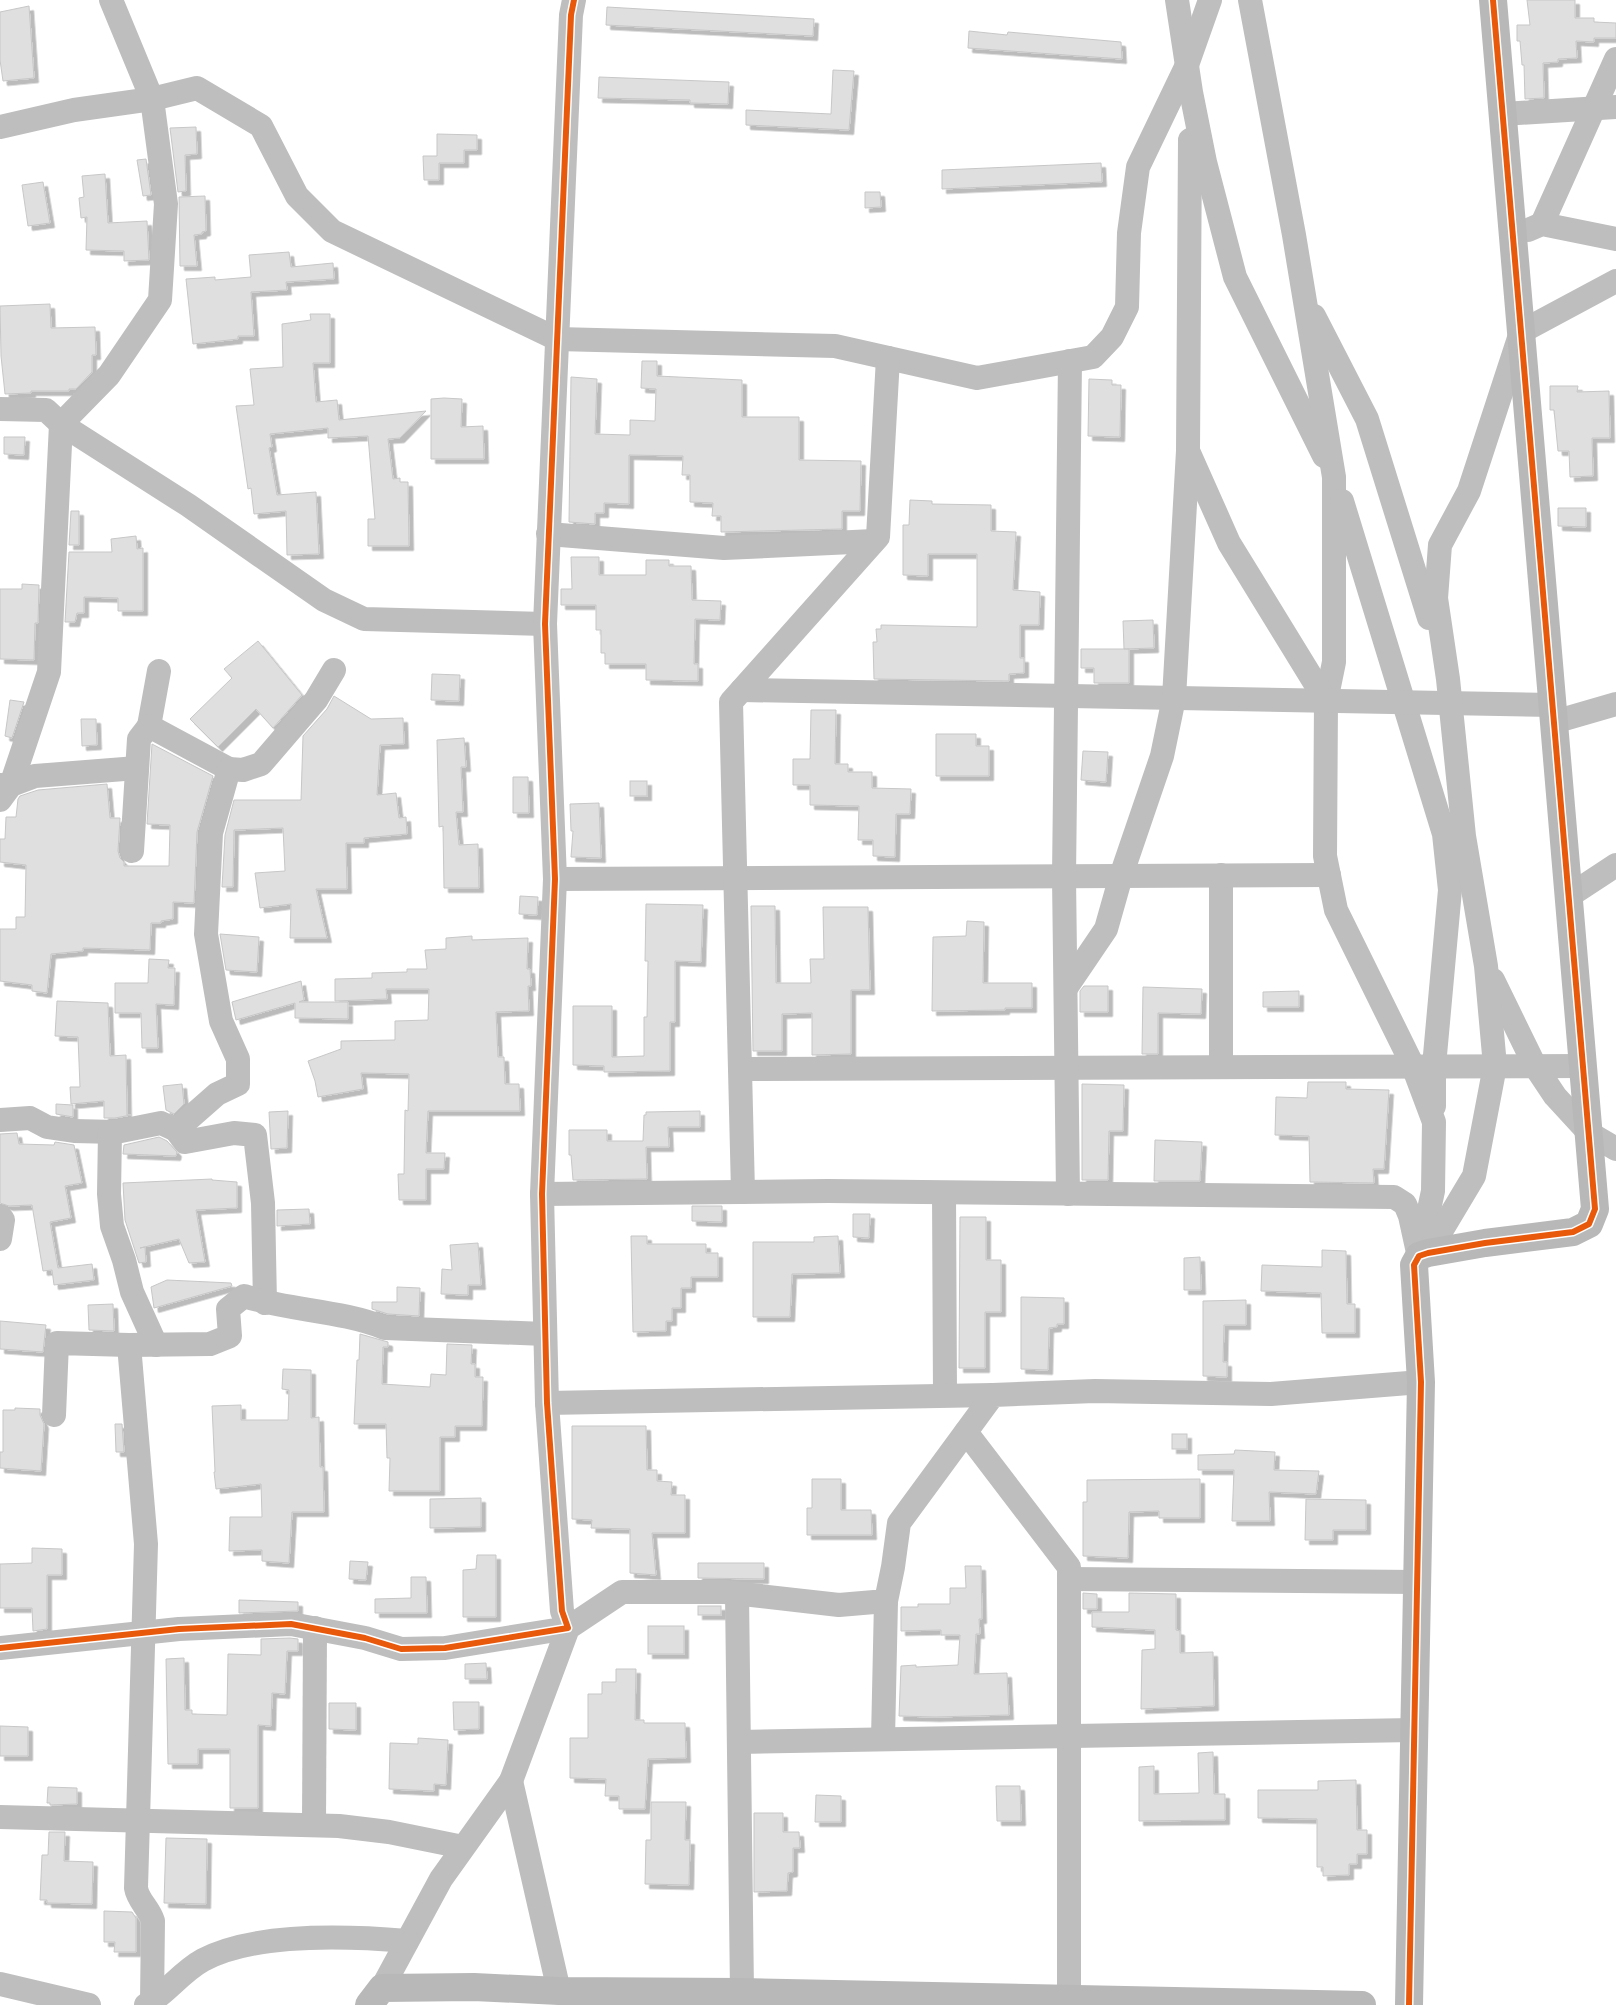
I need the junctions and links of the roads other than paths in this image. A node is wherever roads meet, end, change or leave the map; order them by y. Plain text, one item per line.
1 (110, 0) edge
2 (574, 0) edge
3 (1177, 0) edge
4 (1210, 0) edge
5 (1250, 0) edge
6 (1493, 0) edge
7 (1616, 59) edge
8 (1187, 65) junction
9 (1191, 92) junction
10 (152, 99) junction
11 (1605, 108) edge
12 (1503, 114) junction
13 (0, 127) edge
14 (1542, 224) junction
15 (1513, 236) junction
16 (1616, 239) edge
17 (1616, 281) edge
18 (1304, 297) junction
19 (1521, 332) junction
20 (557, 339) junction
21 (888, 358) junction
22 (1070, 361) junction
23 (0, 408) edge
24 (62, 424) junction
25 (1188, 451) junction
26 (1334, 477) junction
27 (548, 534) junction
28 (874, 541) junction
29 (545, 624) junction
30 (334, 670) dead end
31 (159, 671) dead end
32 (1448, 679) junction
33 (742, 690) junction
34 (1066, 696) junction
35 (1174, 698) junction
36 (1326, 701) junction
37 (1404, 702) junction
38 (1450, 703) junction
39 (1616, 704) edge
40 (1554, 713) junction
41 (150, 726) junction
42 (137, 768) junction
43 (229, 770) junction
44 (4, 790) edge
45 (132, 851) dead end
46 (1616, 865) edge
47 (1221, 875) junction
48 (1329, 875) junction
49 (1122, 876) junction
50 (1064, 877) junction
51 (735, 878) junction
52 (555, 879) junction
53 (1450, 890) junction
54 (1569, 896) junction
55 (1486, 966) junction
56 (1066, 988) junction
57 (1424, 1066) junction
58 (1495, 1066) junction
59 (1535, 1066) junction
60 (1583, 1066) junction
61 (1222, 1067) junction
62 (1067, 1068) junction
63 (740, 1069) junction
64 (0, 1120) edge
65 (176, 1130) junction
66 (110, 1132) junction
67 (1589, 1134) junction
68 (1616, 1149) edge
69 (743, 1192) junction
70 (944, 1192) junction
71 (542, 1194) junction
72 (1068, 1194) junction
73 (0, 1216) edge
74 (0, 1239) edge
75 (1423, 1254) junction
76 (265, 1302) junction
77 (545, 1334) junction
78 (129, 1345) junction
79 (156, 1345) junction
80 (1421, 1382) junction
81 (945, 1395) junction
82 (993, 1395) junction
83 (547, 1403) junction
84 (54, 1415) dead end
85 (966, 1432) junction
86 (1069, 1580) junction
87 (1416, 1582) junction
88 (737, 1594) junction
89 (886, 1602) junction
90 (315, 1628) junction
91 (568, 1628) junction
92 (144, 1634) junction
93 (0, 1648) edge
94 (1414, 1730) junction
95 (1069, 1736) junction
96 (883, 1739) junction
97 (738, 1742) junction
98 (511, 1781) junction
99 (0, 1817) edge
100 (138, 1820) junction
101 (314, 1825) junction
102 (463, 1847) junction
103 (407, 1941) junction
104 (0, 1984) edge
105 (559, 1991) junction
106 (742, 1992) junction
107 (375, 1996) edge
108 (1069, 1999) junction
109 (149, 2003) edge
110 (89, 2005) edge
111 (1362, 2005) edge
112 (1409, 2005) edge

1 - 10 street
2 - 20 street
3 - 8 street
4 - 8 street
5 - 18 street
6 - 12 street
7 - 11 street
8 - 9 street
8 - 22 street
9 - 25 street
9 - 26 street
10 - 13 street
10 - 20 street
10 - 24 street
11 - 12 street
11 - 14 street
12 - 15 street
14 - 15 street
14 - 16 street
15 - 19 street
17 - 19 street
18 - 26 street
18 - 32 street
19 - 32 street
19 - 40 street
20 - 21 street
20 - 27 street
21 - 22 street
21 - 28 street
22 - 34 street
23 - 24 street
24 - 29 street
24 - 44 street
25 - 35 street
25 - 36 street
26 - 36 street
26 - 37 street
27 - 28 street
27 - 29 street
28 - 33 street
29 - 52 street
30 - 43 street
31 - 41 street
32 - 38 street
33 - 34 street
33 - 51 street
34 - 35 street
34 - 50 street
35 - 36 street
35 - 49 street
36 - 37 street
36 - 48 street
37 - 38 street
37 - 53 street
38 - 40 street
38 - 55 street
39 - 40 street
40 - 54 street
41 - 42 street
41 - 43 street
42 - 44 street
42 - 45 street
43 - 65 street
46 - 54 street
47 - 48 street
47 - 49 street
47 - 61 street
48 - 57 street
49 - 50 street
49 - 56 street
50 - 51 street
50 - 56 street
51 - 52 street
51 - 63 street
52 - 71 street
53 - 55 street
53 - 57 street
54 - 60 street
55 - 58 street
55 - 59 street
56 - 62 street
57 - 58 street
57 - 61 street
57 - 75 street
58 - 59 street
58 - 75 street
59 - 60 street
59 - 67 street
60 - 67 street
61 - 62 street
62 - 63 street
62 - 72 street
63 - 69 street
64 - 66 street
65 - 66 street
65 - 76 street
66 - 79 street
67 - 68 street
67 - 75 street
69 - 70 street
69 - 71 street
70 - 72 street
70 - 81 street
71 - 77 street
72 - 75 street
73 - 74 street
75 - 80 street
76 - 77 street
76 - 79 street
77 - 83 street
78 - 79 street
78 - 84 street
78 - 92 street
80 - 82 street
80 - 87 street
81 - 82 street
81 - 83 street
82 - 85 street
83 - 91 street
85 - 86 street
85 - 89 street
86 - 87 street
86 - 95 street
87 - 94 street
88 - 89 street
88 - 91 street
88 - 97 street
89 - 96 street
90 - 91 street
90 - 92 street
90 - 101 street
91 - 98 street
92 - 93 street
92 - 100 street
94 - 95 street
94 - 112 street
95 - 96 street
95 - 108 street
96 - 97 street
97 - 106 street
98 - 102 street
98 - 105 street
99 - 100 street
100 - 101 street
100 - 109 street
101 - 102 street
102 - 103 street
103 - 107 street
103 - 109 street
104 - 110 street
105 - 106 street
105 - 107 street
106 - 108 street
108 - 111 street

